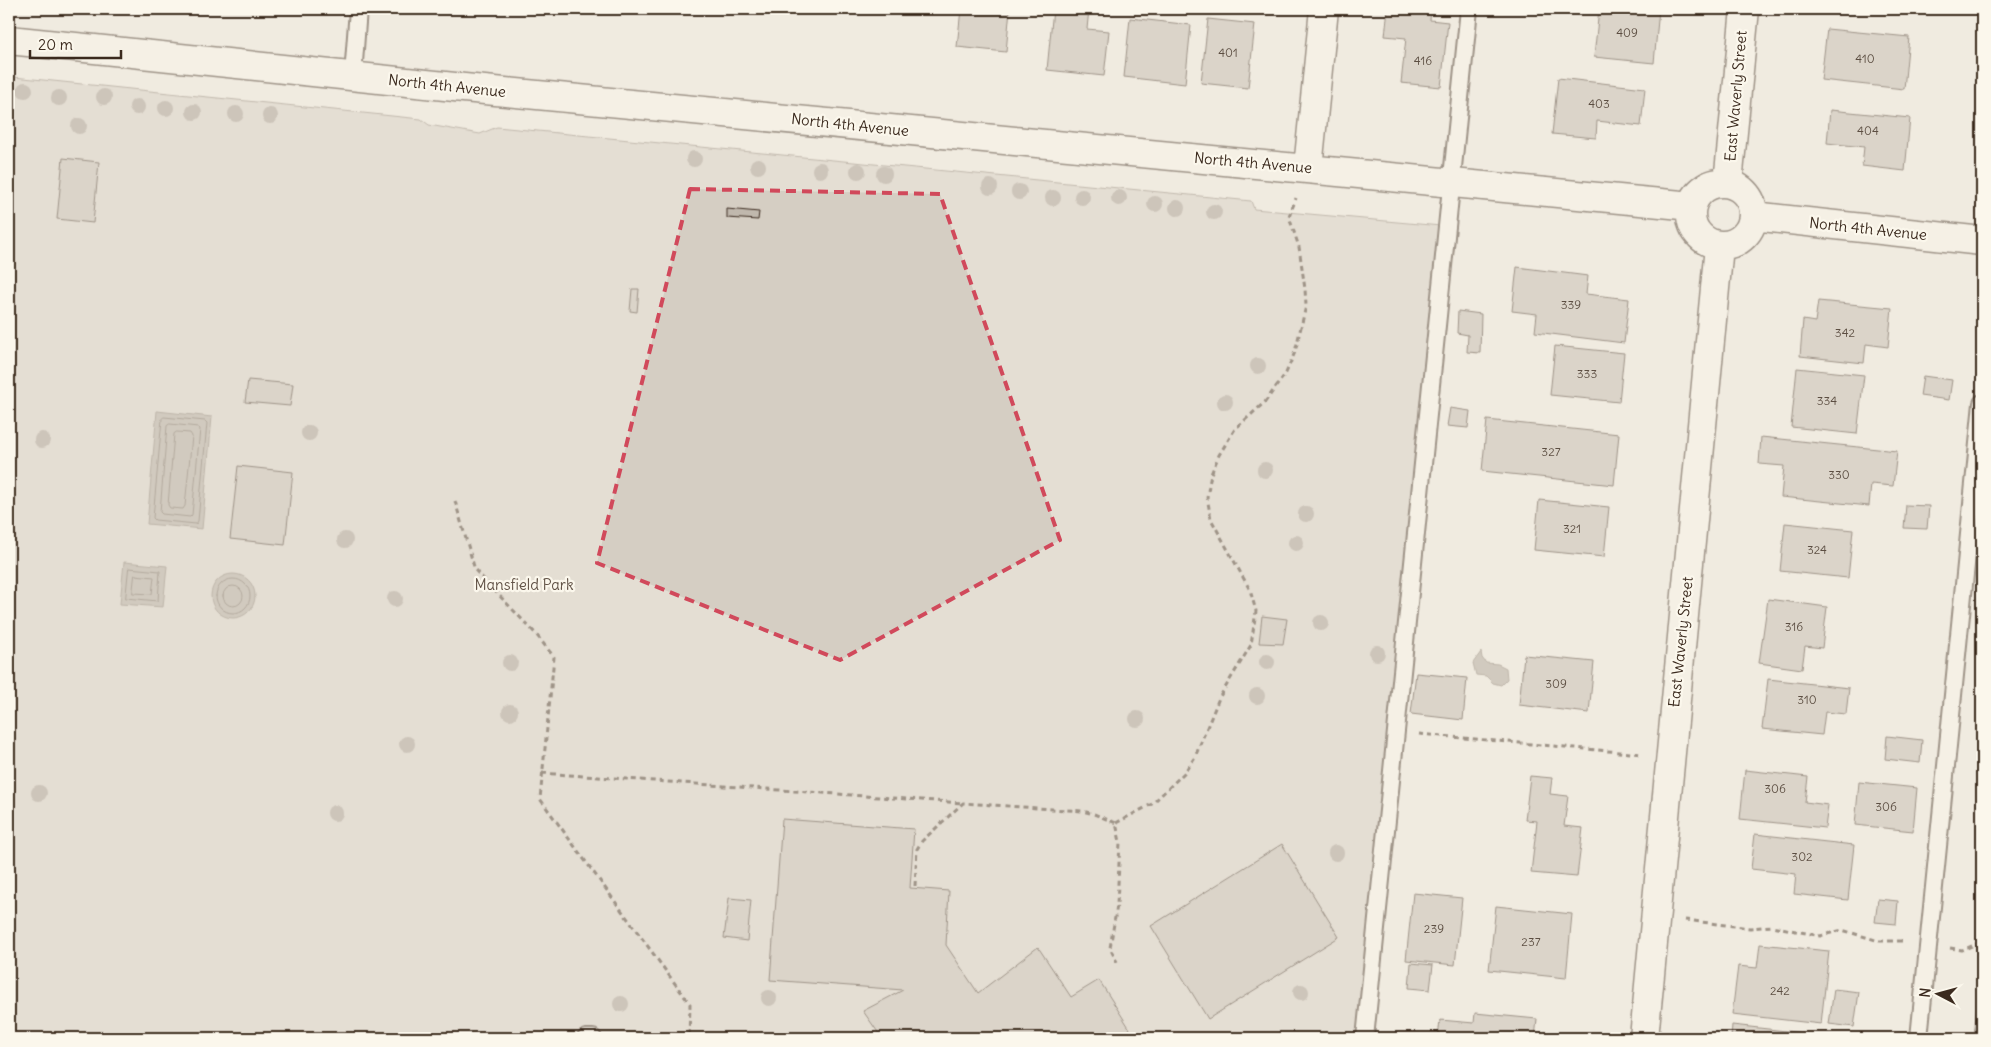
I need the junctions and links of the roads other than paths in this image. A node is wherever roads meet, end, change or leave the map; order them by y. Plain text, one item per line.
1 (358, 9) edge
2 (1324, 9) edge
3 (1469, 9) edge
4 (1745, 9) edge
5 (9, 40) edge
6 (353, 76) junction
7 (1308, 168) junction
8 (1451, 182) junction
9 (1728, 183) junction
10 (1692, 206) junction
11 (1753, 216) junction
12 (1982, 241) edge
13 (1719, 246) junction
14 (1982, 403) edge
15 (586, 1038) edge
16 (593, 1038) edge
17 (1365, 1038) edge
18 (1644, 1038) edge
19 (1919, 1038) edge

1 - 6 lane
2 - 7 street
3 - 8 lane
4 - 9 street, East Waverly Street
5 - 6 street, North 4th Avenue
6 - 7 street, North 4th Avenue
7 - 8 street, North 4th Avenue
8 - 10 street, North 4th Avenue
8 - 17 lane
9 - 10 street
9 - 11 street
10 - 13 street
11 - 12 street, North 4th Avenue
11 - 13 street
13 - 18 street, East Waverly Street
14 - 19 lane
15 - 16 lane

